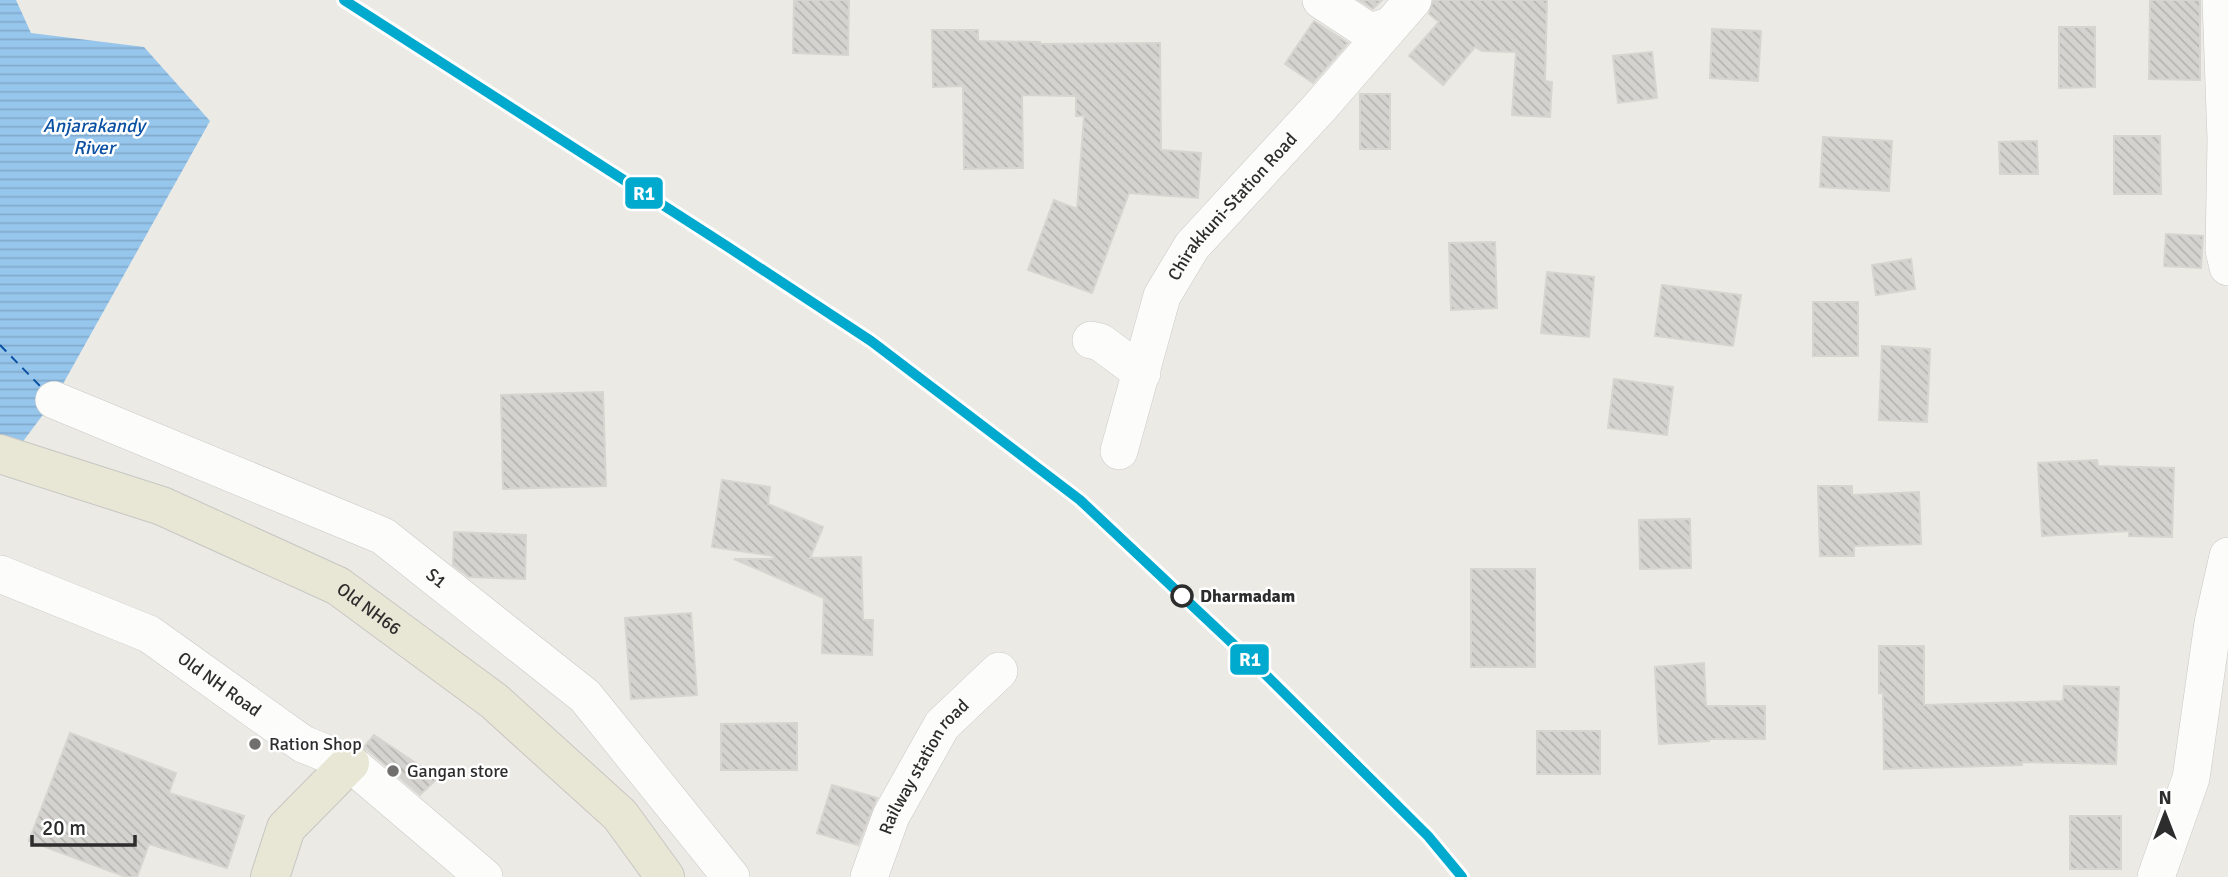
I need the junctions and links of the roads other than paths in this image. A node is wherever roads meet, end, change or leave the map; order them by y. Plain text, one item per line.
1 (1321, 0) edge
2 (2221, 0) edge
3 (1401, 13) edge
4 (2228, 267) edge
5 (1091, 340) dead end
6 (1142, 373) junction
7 (54, 400) dead end
8 (1119, 451) dead end
9 (0, 454) edge
10 (2228, 556) edge
11 (12, 578) edge
12 (999, 671) dead end
13 (350, 763) junction
14 (270, 877) edge
15 (484, 877) edge
16 (665, 877) edge
17 (732, 877) edge
18 (869, 877) edge
19 (2156, 877) edge

1 - 3 street
2 - 4 street
3 - 6 street, Chirakkuni-Station Road
5 - 6 street
6 - 8 street, Chirakkuni-Station Road
7 - 17 street, S1
9 - 16 main road, Old NH66
10 - 19 street
11 - 13 street, Old NH Road
12 - 18 street, Railway station road
13 - 14 main road
13 - 15 street, Old NH Road

